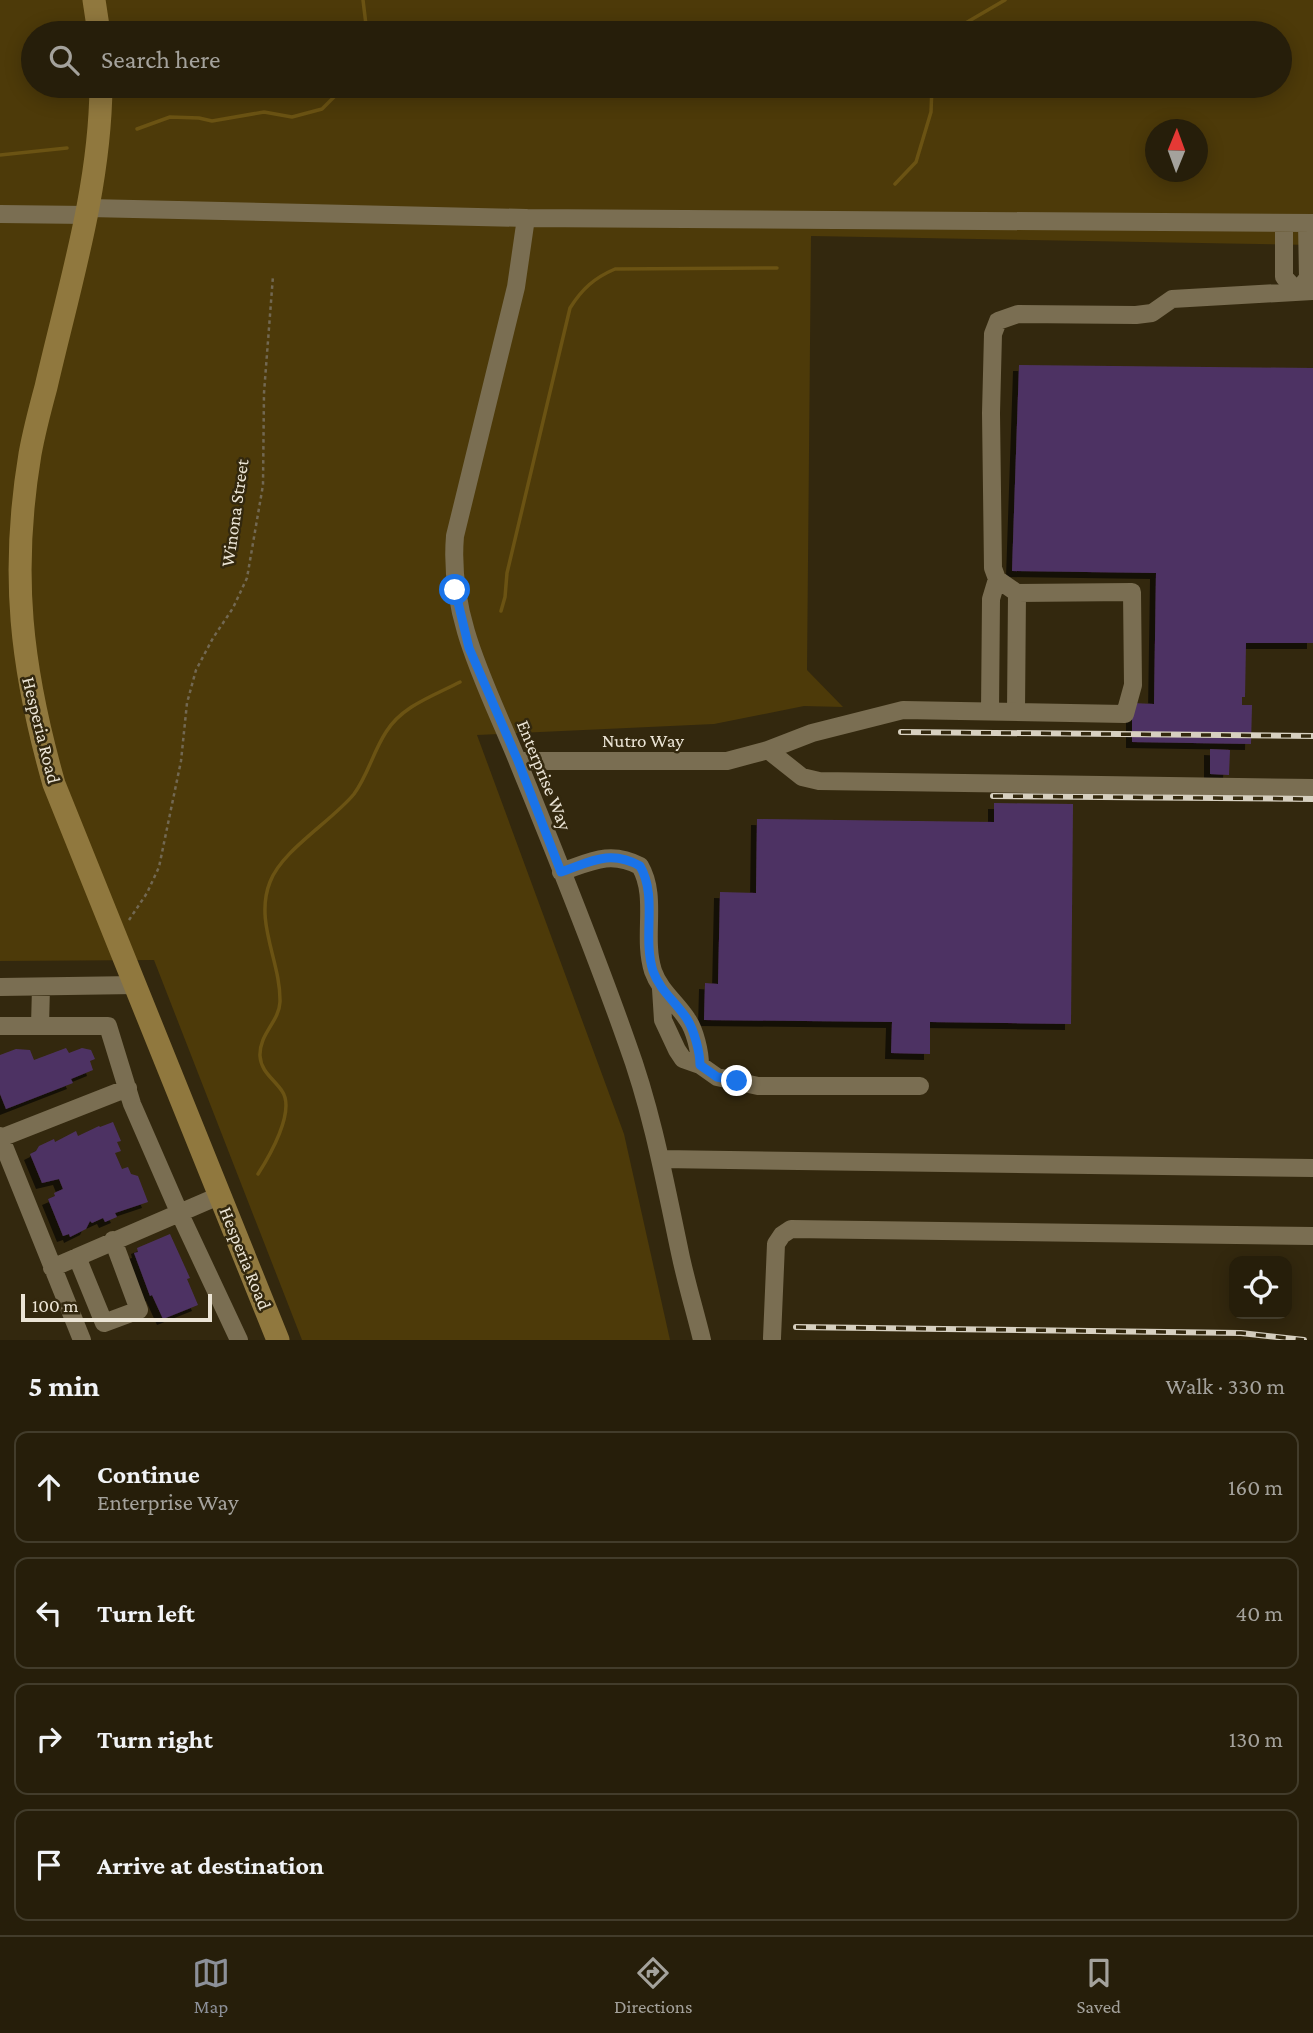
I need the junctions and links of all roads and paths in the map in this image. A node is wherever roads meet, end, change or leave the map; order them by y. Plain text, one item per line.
1 (94, 0) edge
2 (97, 21) edge
3 (100, 98) edge
4 (88, 211) junction
5 (0, 214) edge
6 (526, 218) junction
7 (1284, 223) junction
8 (1310, 223) edge
9 (272, 276) dead end
10 (1305, 291) edge
11 (998, 579) junction
12 (1017, 593) junction
13 (990, 711) junction
14 (1016, 711) junction
15 (768, 750) junction
16 (518, 761) junction
17 (1313, 788) edge
18 (561, 872) junction
19 (117, 937) junction
20 (136, 985) junction
21 (0, 987) edge
22 (41, 987) junction
23 (0, 1026) edge
24 (40, 1026) junction
25 (920, 1086) dead end
26 (128, 1088) junction
27 (0, 1137) edge
28 (662, 1159) junction
29 (1313, 1168) edge
30 (221, 1195) junction
31 (179, 1212) junction
32 (1313, 1236) edge
33 (113, 1240) junction
34 (77, 1257) junction
35 (52, 1268) junction
36 (770, 1339) edge
37 (82, 1340) edge
38 (239, 1340) edge
39 (278, 1340) edge
40 (702, 1340) edge

1 - 2 main road
3 - 4 main road, Hesperia Road
4 - 5 street
4 - 6 street
4 - 19 main road, Hesperia Road
6 - 7 street
6 - 16 street, Enterprise Way
7 - 8 street
7 - 10 street
8 - 10 street
9 - 19 path, Winona Street
10 - 11 street
11 - 12 street
11 - 13 street
12 - 14 street
12 - 14 street, Nutro Way
13 - 14 street, Nutro Way
13 - 15 street, Nutro Way
15 - 16 street, Nutro Way
15 - 17 street
16 - 18 street, Enterprise Way
18 - 25 street
18 - 28 street, Enterprise Way
19 - 20 main road, Hesperia Road
20 - 22 street
20 - 30 main road, Hesperia Road
21 - 22 street
22 - 24 street
23 - 24 street
24 - 26 street
26 - 27 street
26 - 31 street
27 - 35 street
28 - 29 street
28 - 40 street, Enterprise Way
30 - 31 street
30 - 39 main road, Hesperia Road
31 - 33 street
31 - 38 street
32 - 36 street
33 - 34 street
33 - 34 street
34 - 35 street
35 - 37 street

